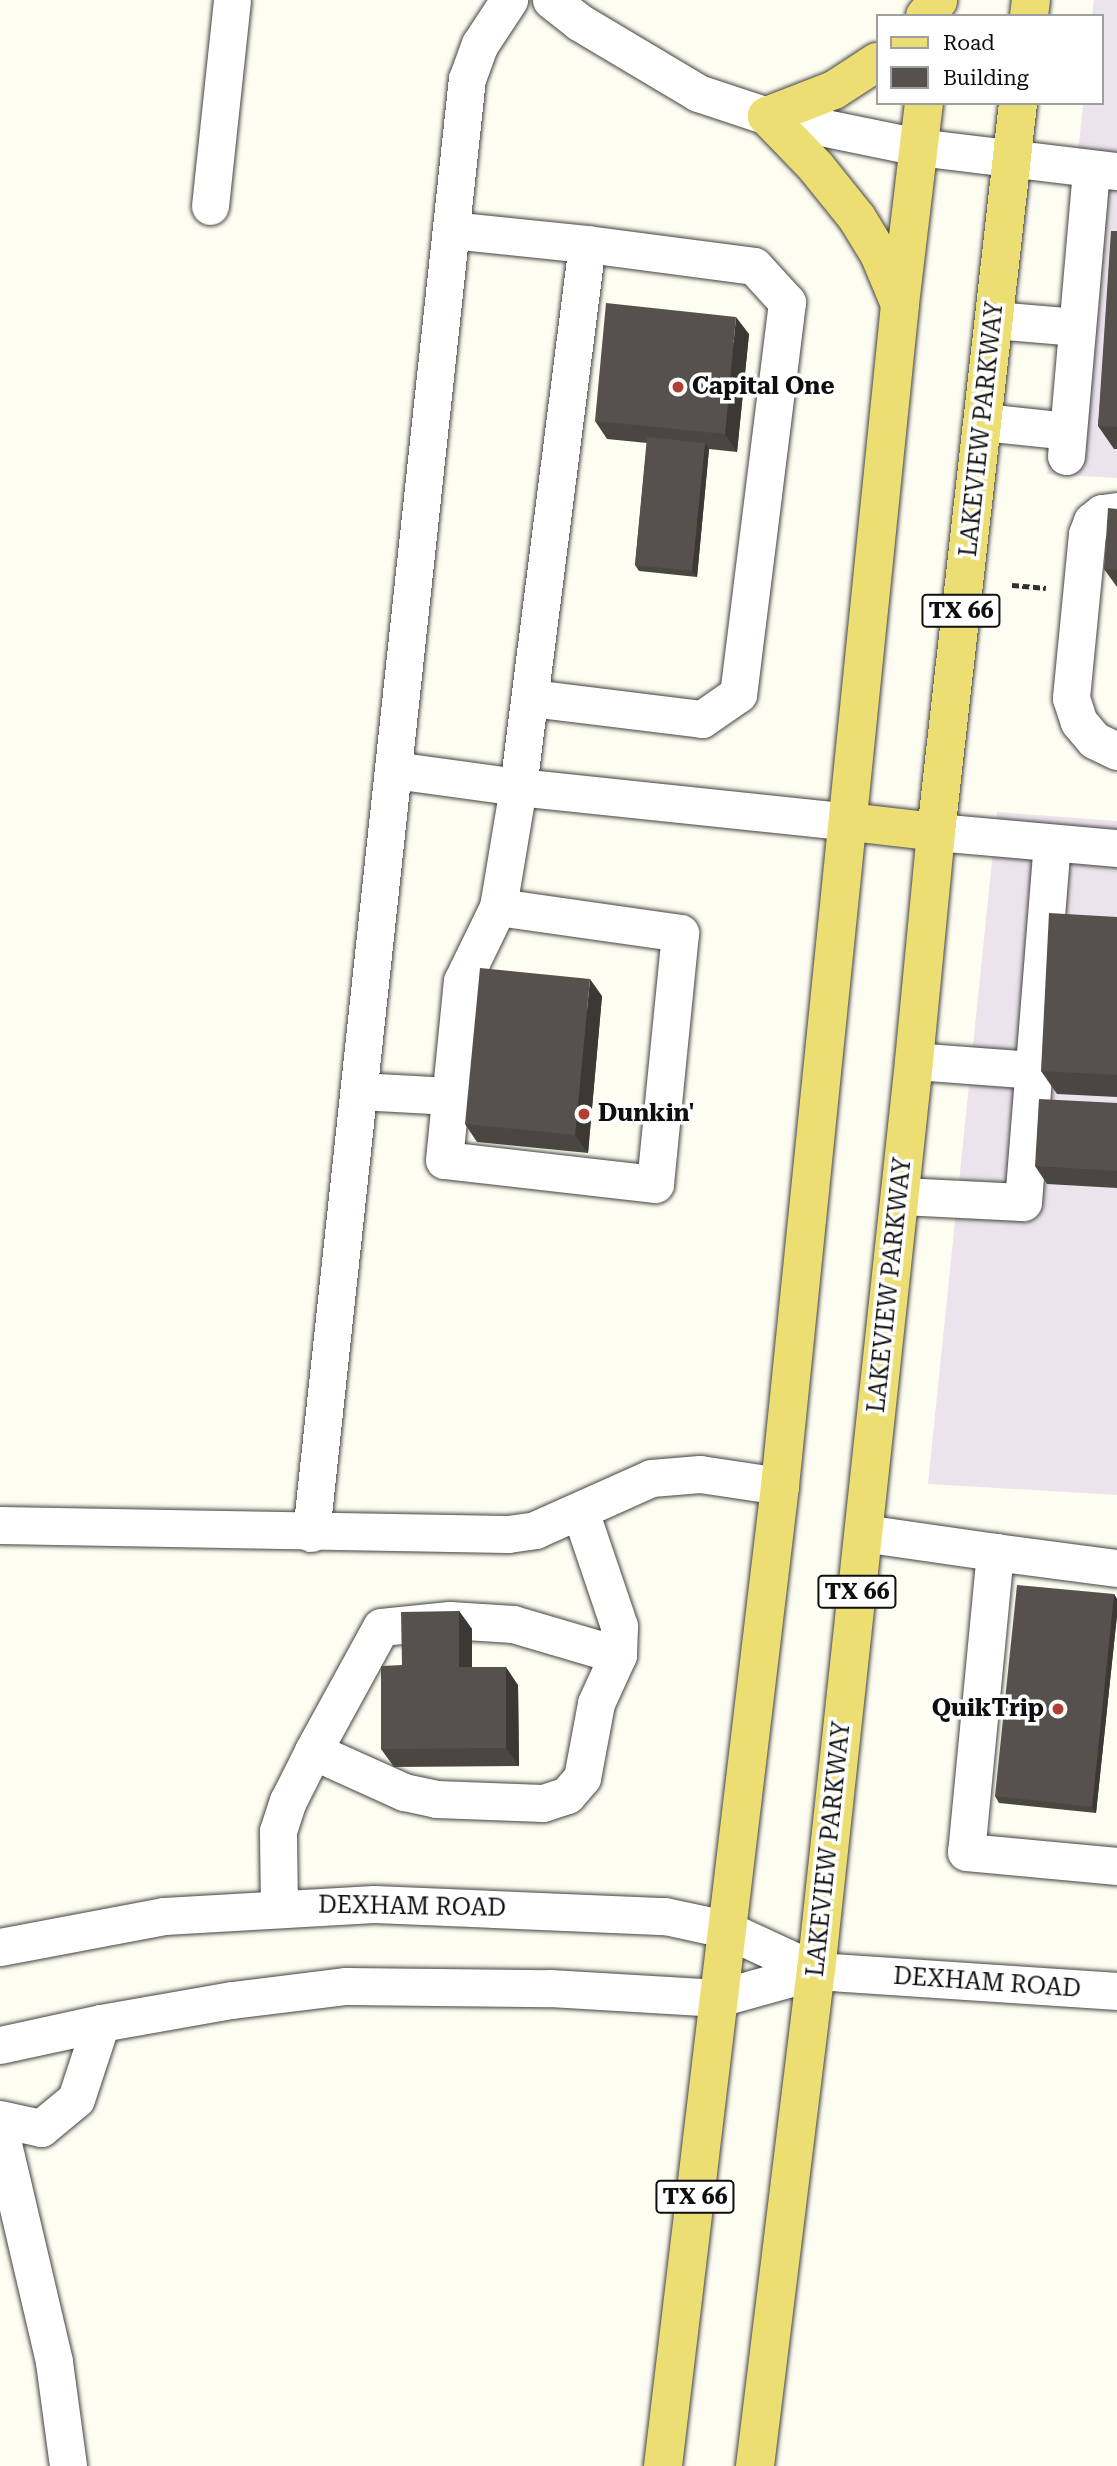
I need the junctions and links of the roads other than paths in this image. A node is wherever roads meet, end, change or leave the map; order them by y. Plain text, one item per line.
1 (232, 0) edge
2 (509, 0) edge
3 (551, 0) edge
4 (938, 0) edge
5 (927, 14) edge
6 (876, 63) edge
7 (924, 105) edge
8 (1018, 105) edge
9 (767, 116) junction
10 (918, 148) junction
11 (1010, 161) junction
12 (1104, 170) edge
13 (210, 206) dead end
14 (451, 230) junction
15 (587, 244) junction
16 (900, 304) junction
17 (994, 320) junction
18 (1077, 327) junction
19 (983, 422) junction
20 (1117, 511) edge
21 (530, 698) junction
22 (1117, 751) edge
23 (394, 770) junction
24 (518, 787) junction
25 (850, 822) junction
26 (936, 832) junction
27 (1052, 843) junction
28 (1117, 848) edge
29 (498, 907) junction
30 (914, 1061) junction
31 (1034, 1070) junction
32 (359, 1091) junction
33 (450, 1096) junction
34 (900, 1196) junction
35 (780, 1486) junction
36 (580, 1511) junction
37 (0, 1525) edge
38 (311, 1533) junction
39 (863, 1533) junction
40 (995, 1552) junction
41 (1117, 1568) edge
42 (618, 1655) junction
43 (313, 1751) junction
44 (1117, 1866) edge
45 (279, 1907) junction
46 (725, 1928) junction
47 (0, 1947) edge
48 (816, 1971) junction
49 (1117, 1992) edge
50 (719, 1998) junction
51 (101, 2023) junction
52 (0, 2045) edge
53 (0, 2119) edge
54 (0, 2131) edge
55 (68, 2466) edge
56 (663, 2466) edge
57 (755, 2466) edge

1 - 13 street
2 - 14 street
3 - 9 street
4 - 5 main road
6 - 9 main road
7 - 10 main road, TX 66
8 - 11 main road, LAKEVIEW PARKWAY / TX 66
9 - 10 street
9 - 16 main road
10 - 11 street
10 - 16 main road, TX 66
11 - 12 street
11 - 17 main road, LAKEVIEW PARKWAY / TX 66
12 - 18 street
14 - 15 street
14 - 23 street
15 - 21 street
15 - 21 street
16 - 25 main road, TX 66
17 - 18 street
17 - 19 main road, LAKEVIEW PARKWAY / TX 66
18 - 19 street
19 - 26 main road, LAKEVIEW PARKWAY / TX 66
20 - 22 street
21 - 24 street
23 - 24 street
23 - 32 street
24 - 25 street
24 - 29 street
25 - 26 main road
25 - 35 main road, TX 66
26 - 27 street
26 - 30 main road, LAKEVIEW PARKWAY / TX 66
27 - 28 street
27 - 31 street
29 - 33 street
29 - 33 street
30 - 31 street
30 - 34 main road, LAKEVIEW PARKWAY / TX 66
31 - 34 street
32 - 33 street
32 - 38 street
34 - 39 main road, LAKEVIEW PARKWAY / TX 66
35 - 36 street
35 - 46 main road, TX 66
36 - 38 street
36 - 42 street
37 - 38 street
39 - 40 street
39 - 48 main road, LAKEVIEW PARKWAY / TX 66
40 - 41 street
40 - 44 street
42 - 43 street
42 - 43 street
43 - 45 street
45 - 46 street, DEXHAM ROAD
45 - 47 street, DEXHAM ROAD
46 - 48 street, DEXHAM ROAD
46 - 50 main road, TX 66
48 - 49 street, DEXHAM ROAD
48 - 50 street, DEXHAM ROAD
48 - 57 main road, LAKEVIEW PARKWAY / TX 66
50 - 51 street, DEXHAM ROAD
50 - 56 main road, TX 66
51 - 52 street, DEXHAM ROAD
51 - 53 street
54 - 55 street

